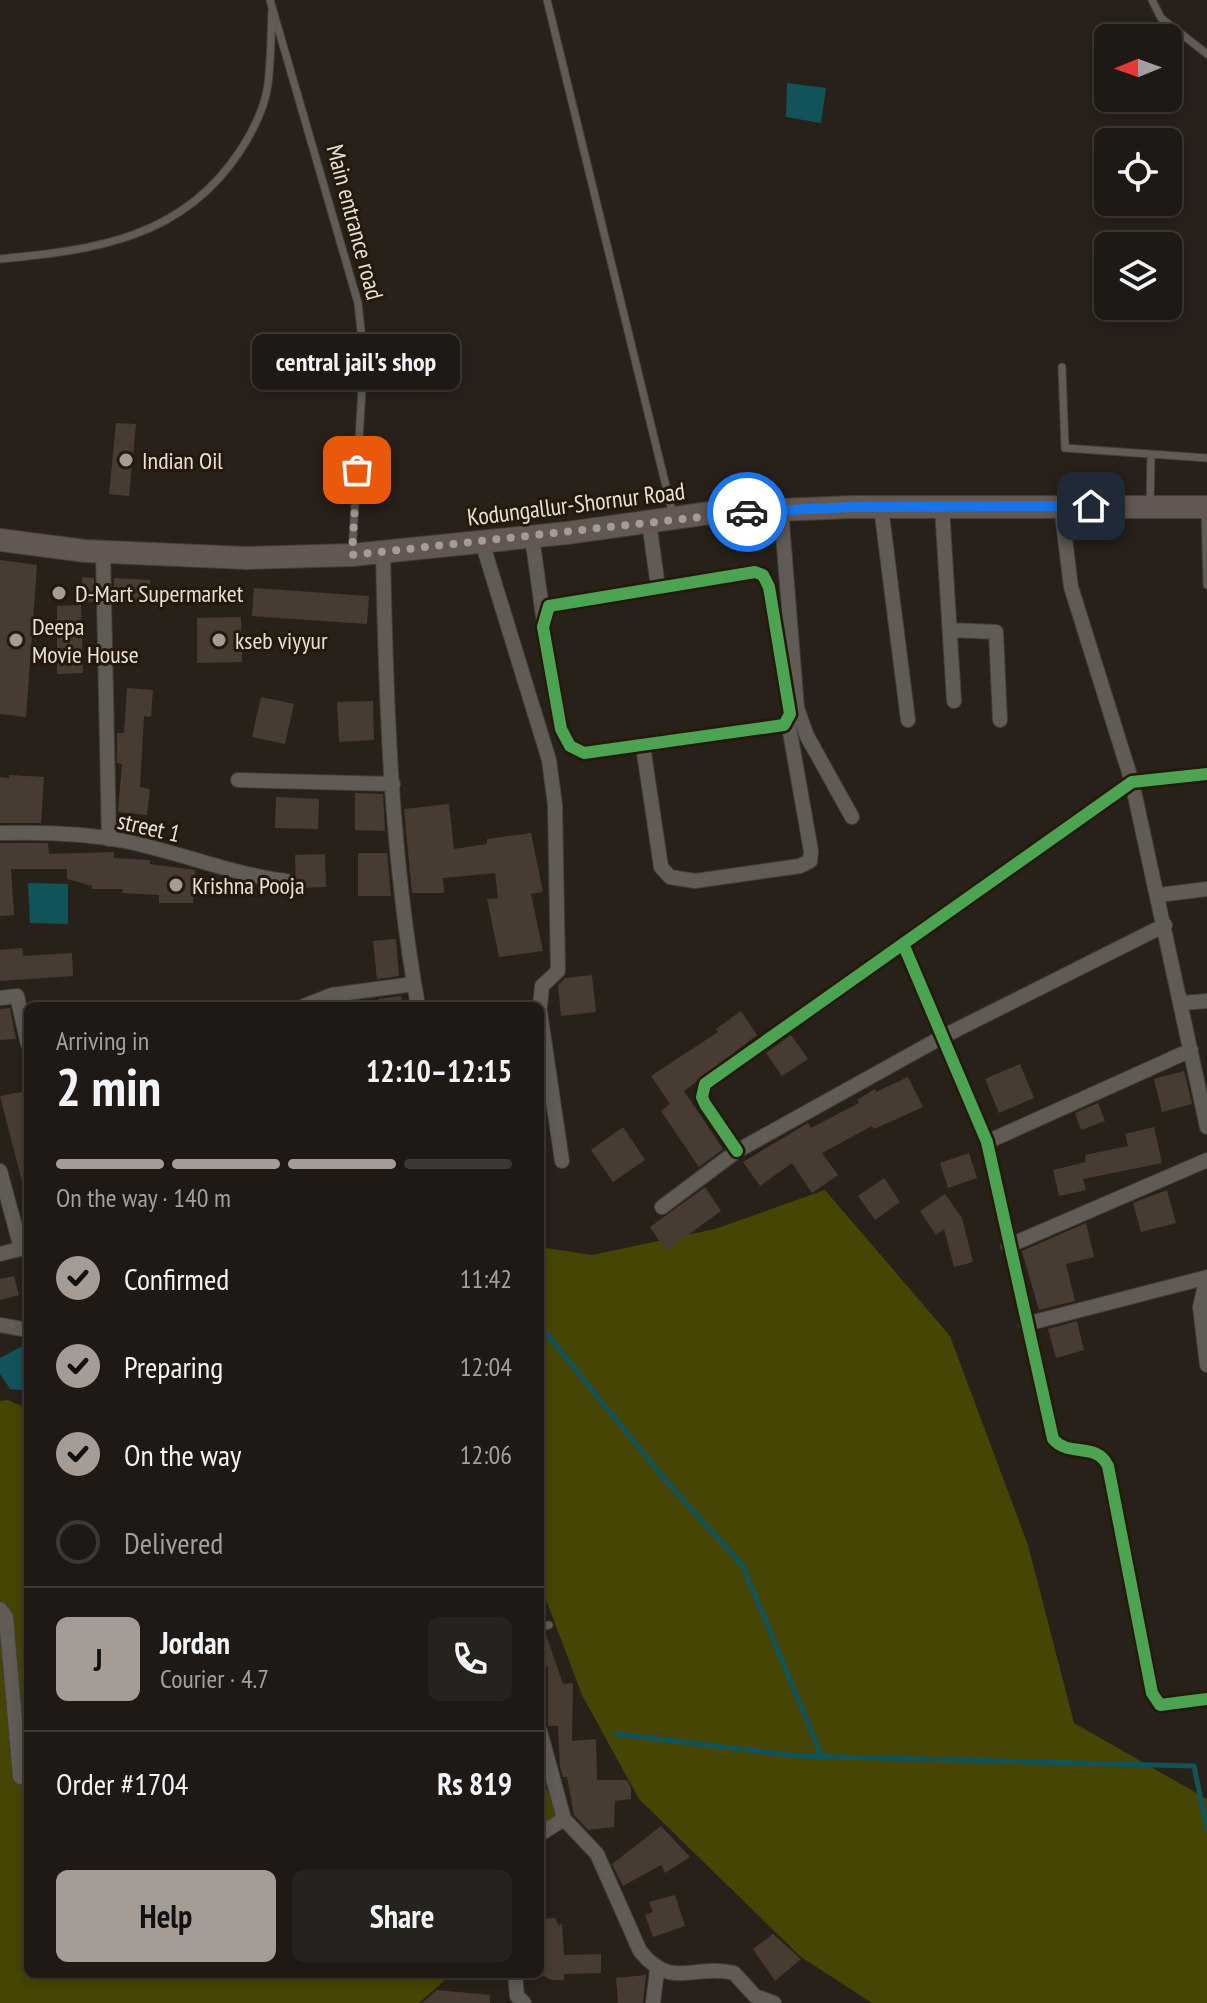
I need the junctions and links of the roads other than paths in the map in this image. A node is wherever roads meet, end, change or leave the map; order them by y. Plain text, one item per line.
1 (547, 0) edge
2 (1152, 0) edge
3 (271, 3) edge
4 (1207, 54) edge
5 (0, 259) edge
6 (1062, 367) dead end
7 (1151, 455) junction
8 (1207, 458) edge
9 (1061, 506) junction
10 (881, 507) junction
11 (942, 507) junction
12 (1150, 507) junction
13 (1206, 507) edge
14 (781, 510) junction
15 (674, 518) junction
16 (649, 522) junction
17 (532, 537) junction
18 (0, 540) edge
19 (482, 542) junction
20 (103, 552) junction
21 (383, 552) junction
22 (352, 555) junction
23 (1207, 585) edge
24 (658, 587) junction
25 (543, 617) junction
26 (950, 630) junction
27 (954, 701) dead end
28 (908, 720) dead end
29 (1000, 720) dead end
30 (788, 721) junction
31 (643, 746) junction
32 (1207, 774) edge
33 (238, 780) dead end
34 (1132, 782) junction
35 (393, 784) junction
36 (852, 817) dead end
37 (0, 833) edge
38 (109, 839) junction
39 (286, 881) dead end
40 (1207, 889) edge
41 (1159, 895) junction
42 (1165, 925) junction
43 (904, 946) junction
44 (414, 984) junction
45 (0, 998) edge
46 (1207, 1001) edge
47 (314, 1002) edge
48 (417, 1002) edge
49 (541, 1002) edge
50 (1181, 1003) junction
51 (24, 1027) edge
52 (944, 1036) junction
53 (544, 1037) edge
54 (1191, 1050) junction
55 (1206, 1118) edge
56 (987, 1142) junction
57 (737, 1151) junction
58 (1207, 1160) edge
59 (562, 1161) dead end
60 (0, 1171) edge
61 (662, 1207) dead end
62 (1008, 1246) junction
63 (24, 1247) edge
64 (0, 1254) edge
65 (1206, 1277) edge
66 (1026, 1324) junction
67 (0, 1325) edge
68 (24, 1329) edge
69 (1207, 1365) edge
70 (0, 1609) edge
71 (549, 1625) dead end
72 (544, 1626) edge
73 (1207, 1699) edge
74 (544, 1746) edge
75 (20, 1777) dead end
76 (564, 1819) junction
77 (544, 1832) edge
78 (657, 1970) junction
79 (515, 1978) edge
80 (754, 1999) edge
81 (524, 2003) edge
82 (653, 2003) edge
83 (774, 2003) edge

1 - 15 lane
2 - 4 lane
3 - 5 lane
3 - 22 lane, Main entrance road
6 - 7 lane
7 - 8 lane
7 - 12 lane
9 - 11 main road, Kodungallur-Shornur Road
9 - 12 main road, Kodungallur-Shornur Road
9 - 34 street
10 - 11 main road, Kodungallur-Shornur Road
10 - 14 main road, Kodungallur-Shornur Road
10 - 28 street
11 - 26 street
12 - 13 main road, Kodungallur-Shornur Road
13 - 23 lane
14 - 15 main road, Kodungallur-Shornur Road
14 - 36 street
15 - 16 main road, Kodungallur-Shornur Road
16 - 17 main road, Kodungallur-Shornur Road
16 - 24 street
17 - 19 main road, Kodungallur-Shornur Road
17 - 25 street
18 - 20 main road, Kodungallur-Shornur Road
19 - 21 main road, Kodungallur-Shornur Road
19 - 49 street
20 - 22 main road, Kodungallur-Shornur Road
20 - 38 street
21 - 22 main road, Kodungallur-Shornur Road
21 - 35 street
24 - 25 street
24 - 30 street
25 - 31 street
26 - 27 street
26 - 29 street
30 - 31 street
30 - 31 street
32 - 34 street
33 - 35 street
34 - 41 street
34 - 43 street
35 - 44 street
37 - 38 street, street 1
38 - 39 street, street 1
40 - 41 street
41 - 42 street
42 - 50 street
42 - 52 street
43 - 52 street
43 - 57 street
44 - 47 street
44 - 48 street
45 - 51 street
46 - 50 street
50 - 54 street
52 - 56 street
52 - 57 street
53 - 59 street
54 - 55 street
54 - 56 street
56 - 62 street
57 - 61 street
58 - 62 street
60 - 63 street
62 - 66 street
63 - 64 street
65 - 66 street
65 - 69 street
66 - 73 street
67 - 68 street
70 - 75 street
71 - 72 lane
74 - 76 street
76 - 77 street
76 - 78 street
78 - 80 street
78 - 82 street
79 - 81 street
80 - 83 street

